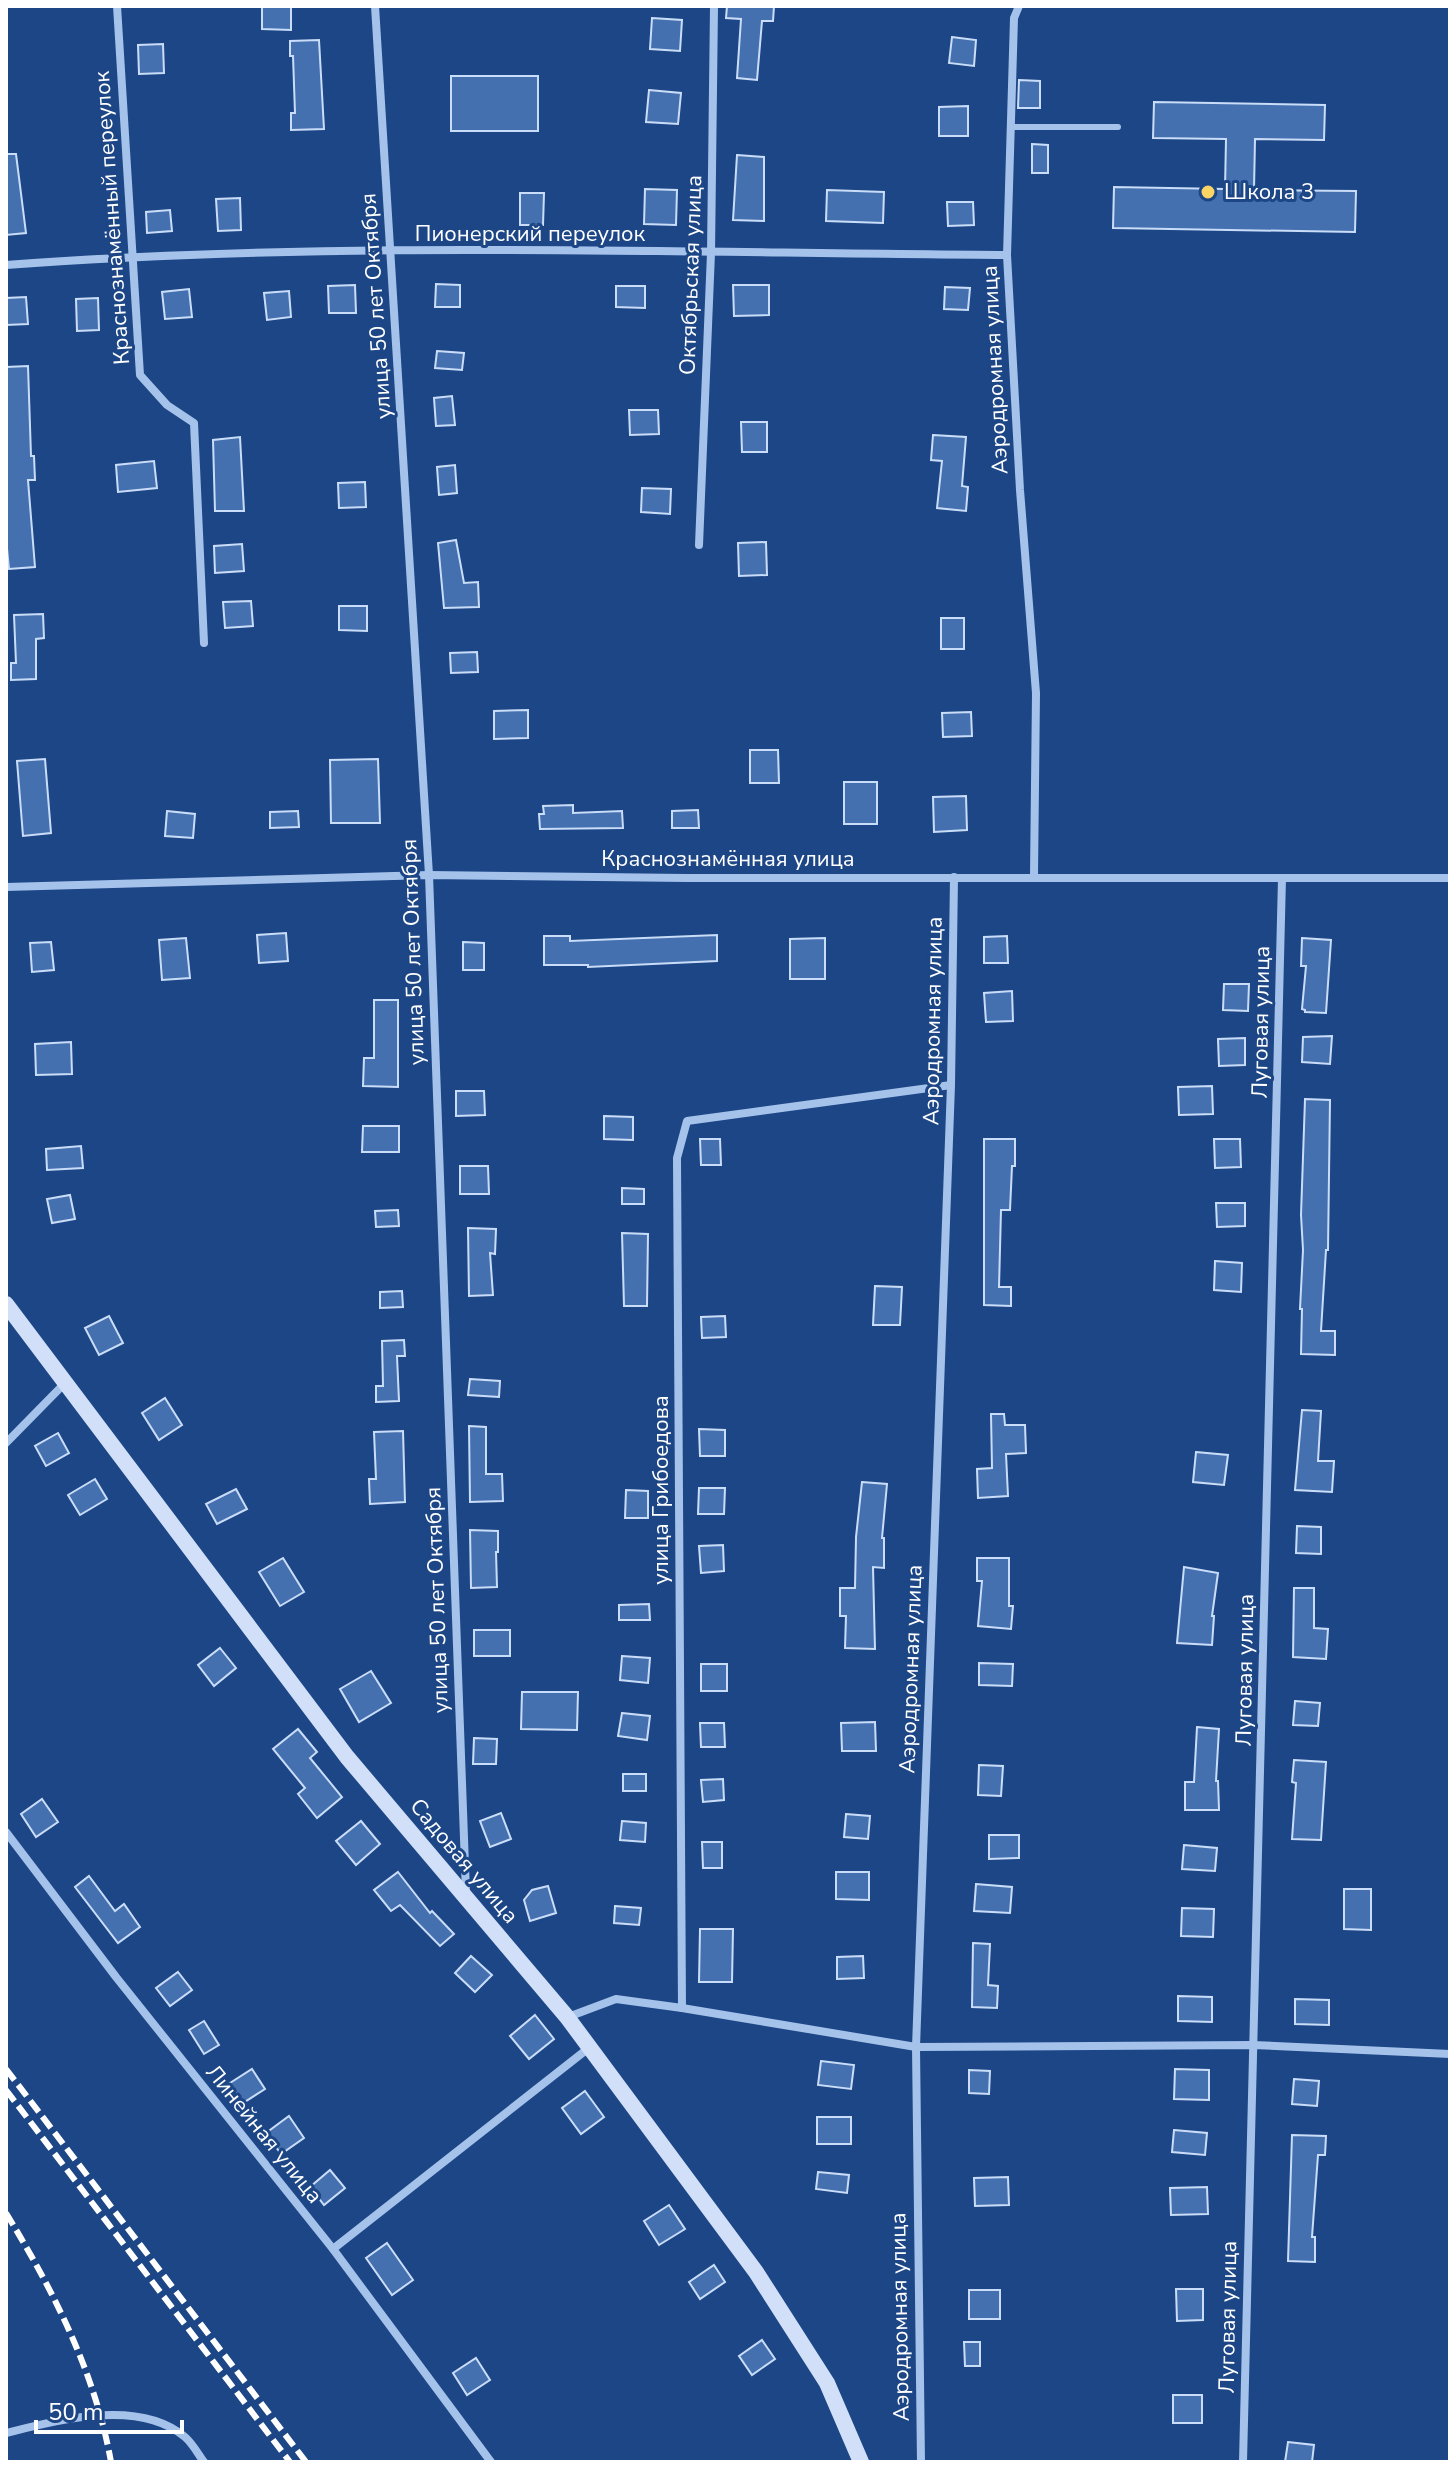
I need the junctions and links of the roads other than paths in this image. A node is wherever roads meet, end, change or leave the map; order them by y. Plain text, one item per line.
1 (117, 6) edge
2 (375, 6) edge
3 (714, 6) edge
4 (1019, 6) edge
5 (1010, 127) junction
6 (1118, 127) dead end
7 (391, 251) junction
8 (711, 253) junction
9 (1007, 255) junction
10 (132, 256) junction
11 (6, 265) edge
12 (699, 545) dead end
13 (204, 643) dead end
14 (429, 875) junction
15 (1034, 876) junction
16 (954, 877) junction
17 (1282, 878) junction
18 (1450, 878) edge
19 (6, 887) edge
20 (951, 1085) junction
21 (6, 1304) edge
22 (65, 1383) junction
23 (6, 1443) edge
24 (6, 1832) edge
25 (466, 1898) junction
26 (682, 2008) junction
27 (567, 2017) junction
28 (1253, 2045) junction
29 (590, 2047) junction
30 (916, 2047) junction
31 (1450, 2054) edge
32 (333, 2249) junction
33 (6, 2433) edge
34 (204, 2462) edge
35 (491, 2462) edge
36 (861, 2462) edge
37 (921, 2462) edge
38 (1243, 2462) edge

1 - 10 street, Краснознамённый переулок
2 - 7 street, улица 50 лет Октября
3 - 8 street, Октябрьская улица
4 - 5 street, Аэродромная улица
5 - 6 lane
5 - 9 street, Аэродромная улица
7 - 8 street, Пионерский переулок
7 - 10 street, Пионерский переулок
7 - 14 street, улица 50 лет Октября
8 - 9 street, Пионерский переулок
8 - 12 street, Октябрьская улица
9 - 15 street, Аэродромная улица
10 - 11 street, Пионерский переулок
10 - 13 street, Краснознамённый переулок
14 - 16 street, Краснознамённая улица
14 - 19 street, Краснознамённая улица
14 - 25 street, улица 50 лет Октября
15 - 16 street, Краснознамённая улица
15 - 17 street, Краснознамённая улица
16 - 20 street, Аэродромная улица
17 - 18 street, Краснознамённая улица
17 - 28 street, Луговая улица
20 - 26 street, улица Грибоедова
20 - 30 street, Аэродромная улица
21 - 22 street, Садовая улица
22 - 23 street
22 - 25 street, Садовая улица
24 - 32 street, Линейная улица
25 - 27 street, Садовая улица
26 - 27 street
26 - 30 street
27 - 29 street, Садовая улица
28 - 30 street
28 - 31 street
28 - 38 street, Луговая улица
29 - 32 street
29 - 36 street, Садовая улица
30 - 37 street, Аэродромная улица
32 - 35 street, Линейная улица
33 - 34 street

